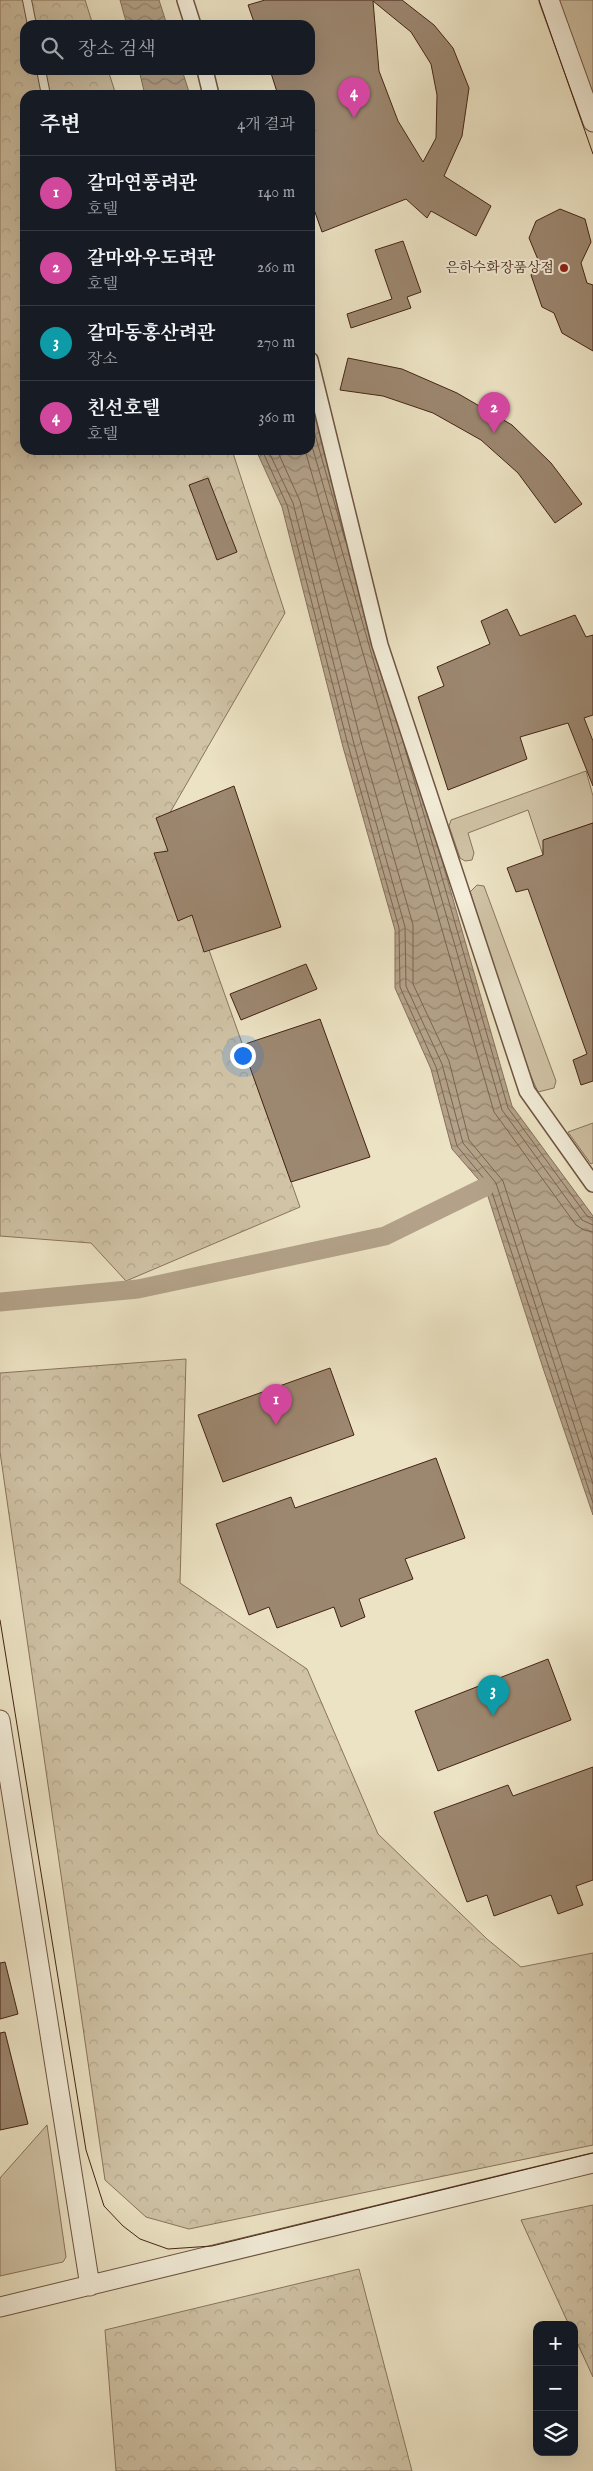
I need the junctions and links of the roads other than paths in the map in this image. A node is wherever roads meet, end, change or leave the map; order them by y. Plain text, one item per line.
1 (27, 0) edge
2 (185, 0) edge
3 (549, 0) edge
4 (31, 20) edge
5 (191, 20) edge
6 (42, 75) edge
7 (206, 75) edge
8 (45, 90) edge
9 (210, 90) edge
10 (593, 122) edge
11 (315, 380) edge
12 (593, 1183) edge
13 (0, 1720) edge
14 (593, 2163) edge
15 (90, 2286) junction
16 (0, 2307) edge

1 - 4 lane
2 - 5 street
3 - 10 street
6 - 8 lane
7 - 9 street
11 - 12 street
13 - 15 street
14 - 15 street
15 - 16 street

